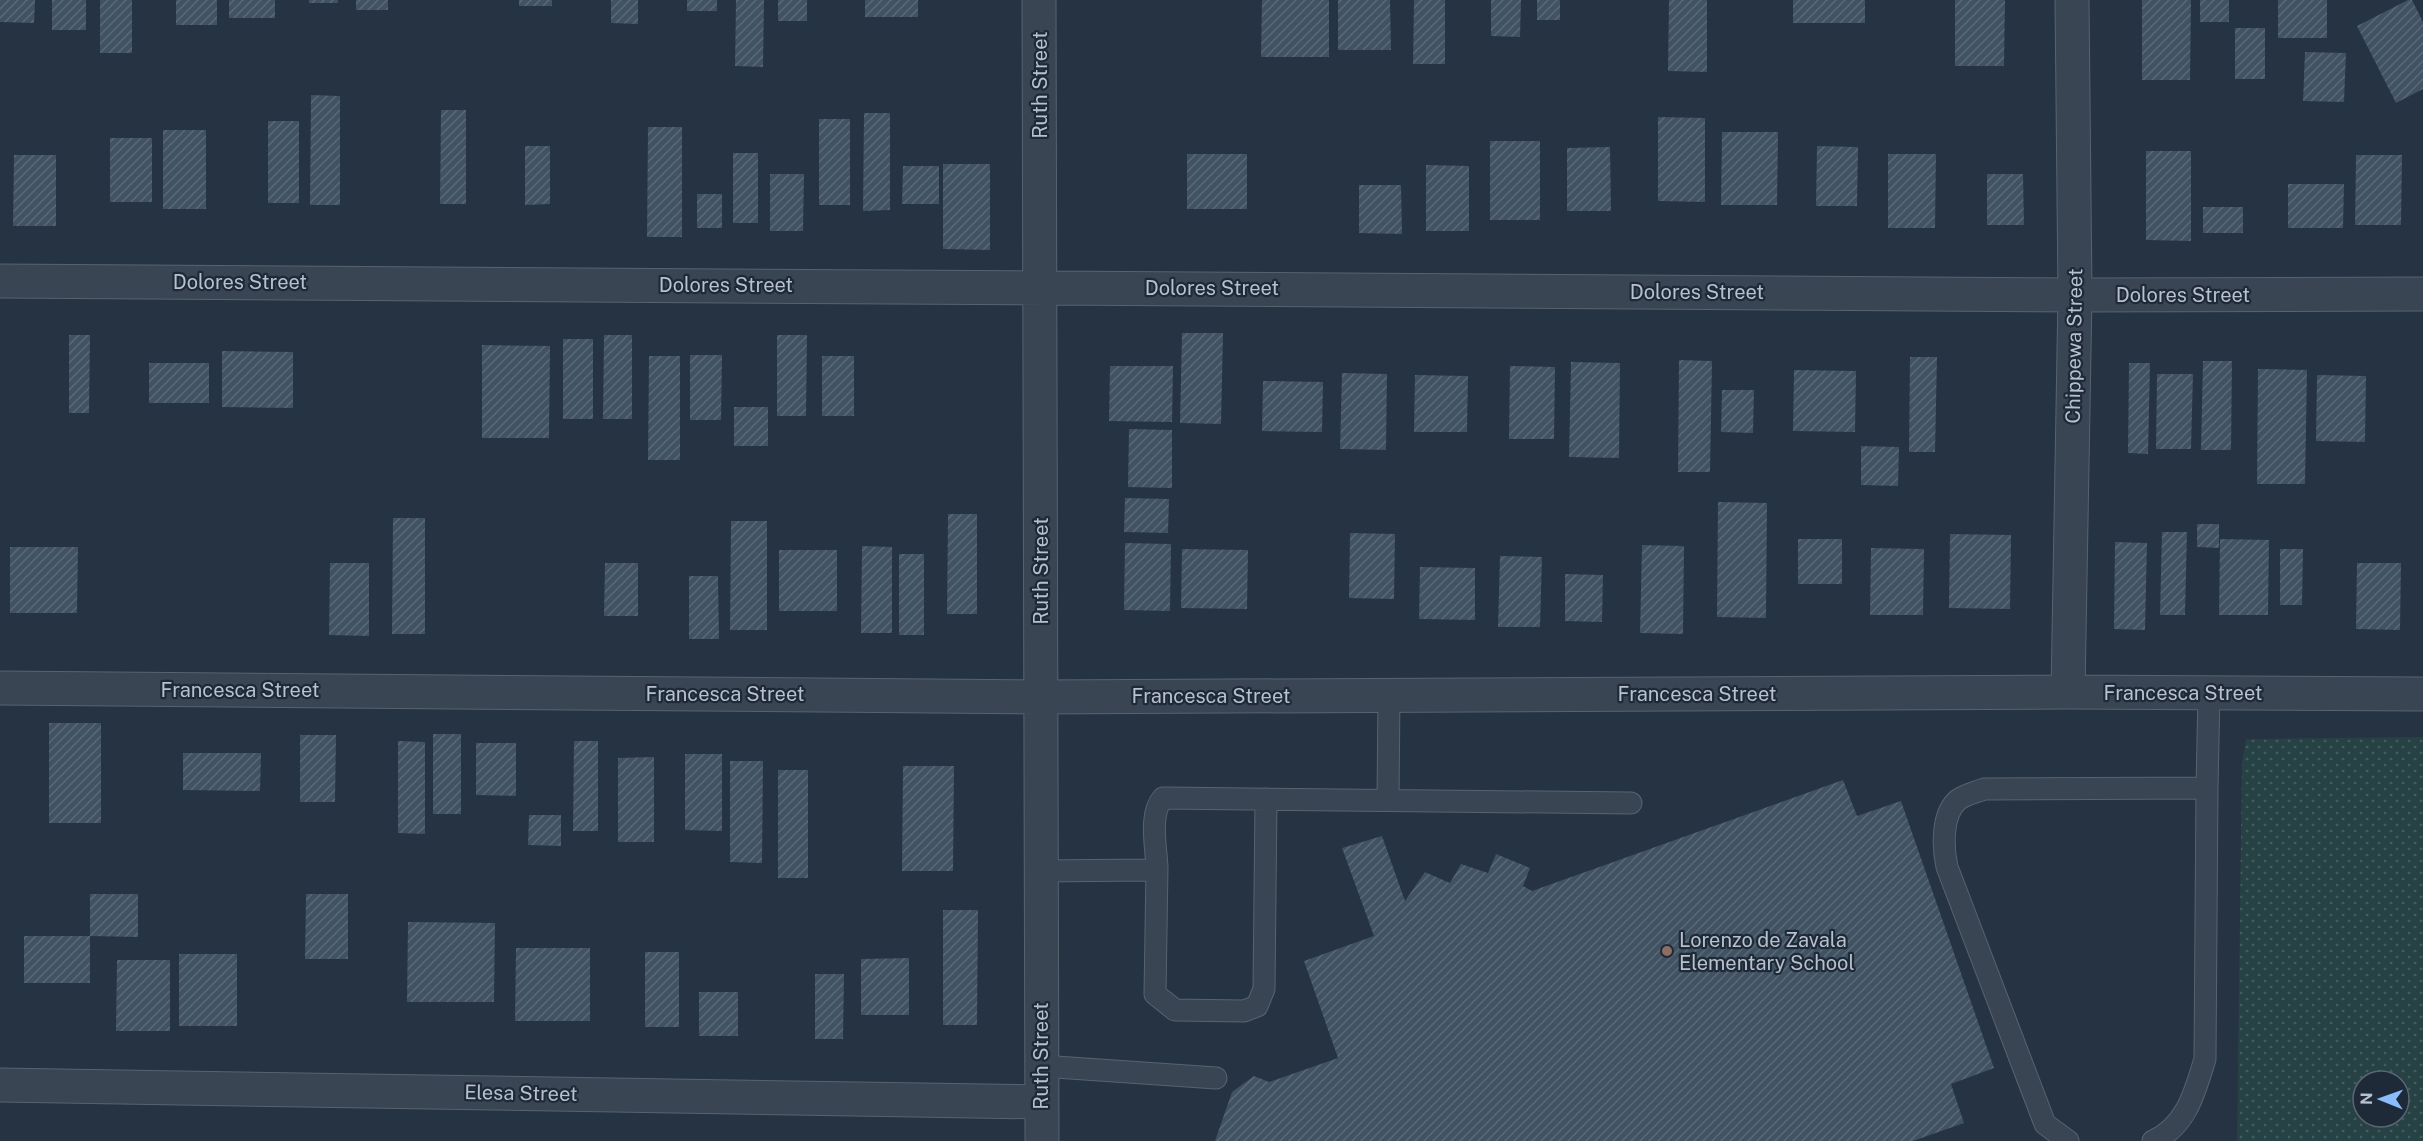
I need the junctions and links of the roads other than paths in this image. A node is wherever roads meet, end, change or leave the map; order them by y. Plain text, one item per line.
1 (1039, 0) edge
2 (2072, 0) edge
3 (0, 281) edge
4 (1041, 287) junction
5 (2423, 294) edge
6 (2075, 295) junction
7 (0, 688) edge
8 (2068, 692) junction
9 (2209, 693) junction
10 (2423, 694) edge
11 (1389, 695) junction
12 (1040, 697) junction
13 (2206, 788) junction
14 (1266, 799) junction
15 (1388, 800) junction
16 (1631, 803) dead end
17 (1156, 867) junction
18 (1040, 871) junction
19 (1041, 1066) junction
20 (1216, 1078) dead end
21 (0, 1085) edge
22 (1041, 1102) junction
23 (1042, 1141) edge
24 (2068, 1141) edge
25 (2153, 1141) edge

1 - 4 street, Ruth Street
2 - 6 street, Chippewa Street
3 - 4 street, Dolores Street
4 - 6 street, Dolores Street
4 - 12 street, Ruth Street
5 - 6 street, Dolores Street
6 - 8 street, Chippewa Street
7 - 12 street, Francesca Street
8 - 9 street, Francesca Street
8 - 11 street, Francesca Street
9 - 10 street, Francesca Street
9 - 13 lane
11 - 12 street, Francesca Street
11 - 15 lane
12 - 18 street, Ruth Street
13 - 24 lane
13 - 25 lane
14 - 15 lane
14 - 17 lane
14 - 17 lane
15 - 16 lane
17 - 18 lane
18 - 19 street, Ruth Street
19 - 20 lane
19 - 22 street, Ruth Street
21 - 22 street, Elesa Street
22 - 23 street, Ruth Street

